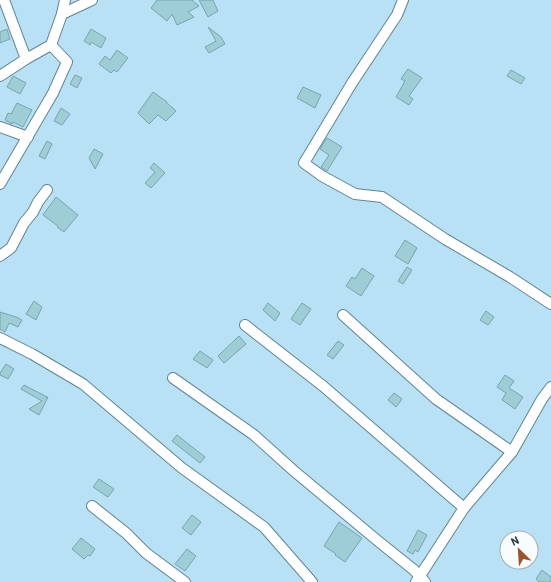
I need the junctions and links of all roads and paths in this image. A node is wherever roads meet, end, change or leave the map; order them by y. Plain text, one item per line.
1 (4, 0) edge
2 (65, 0) edge
3 (92, 0) edge
4 (404, 0) edge
5 (62, 14) junction
6 (51, 45) junction
7 (26, 59) junction
8 (0, 76) edge
9 (0, 127) edge
10 (28, 137) junction
11 (0, 184) edge
12 (47, 190) dead end
13 (0, 256) edge
14 (551, 304) edge
15 (343, 315) dead end
16 (245, 325) dead end
17 (0, 339) edge
18 (174, 378) dead end
19 (551, 387) edge
20 (512, 452) junction
21 (92, 506) dead end
22 (464, 508) junction
23 (420, 580) edge
24 (185, 582) edge
25 (312, 582) edge

1 - 7 street
2 - 5 street
3 - 5 street
4 - 14 street
5 - 6 street
6 - 7 street
6 - 10 street
7 - 8 street
9 - 10 street
10 - 11 street
12 - 13 street
15 - 20 street
16 - 22 street
17 - 25 street
18 - 23 street
19 - 20 street
20 - 22 street
21 - 24 street
22 - 23 street

